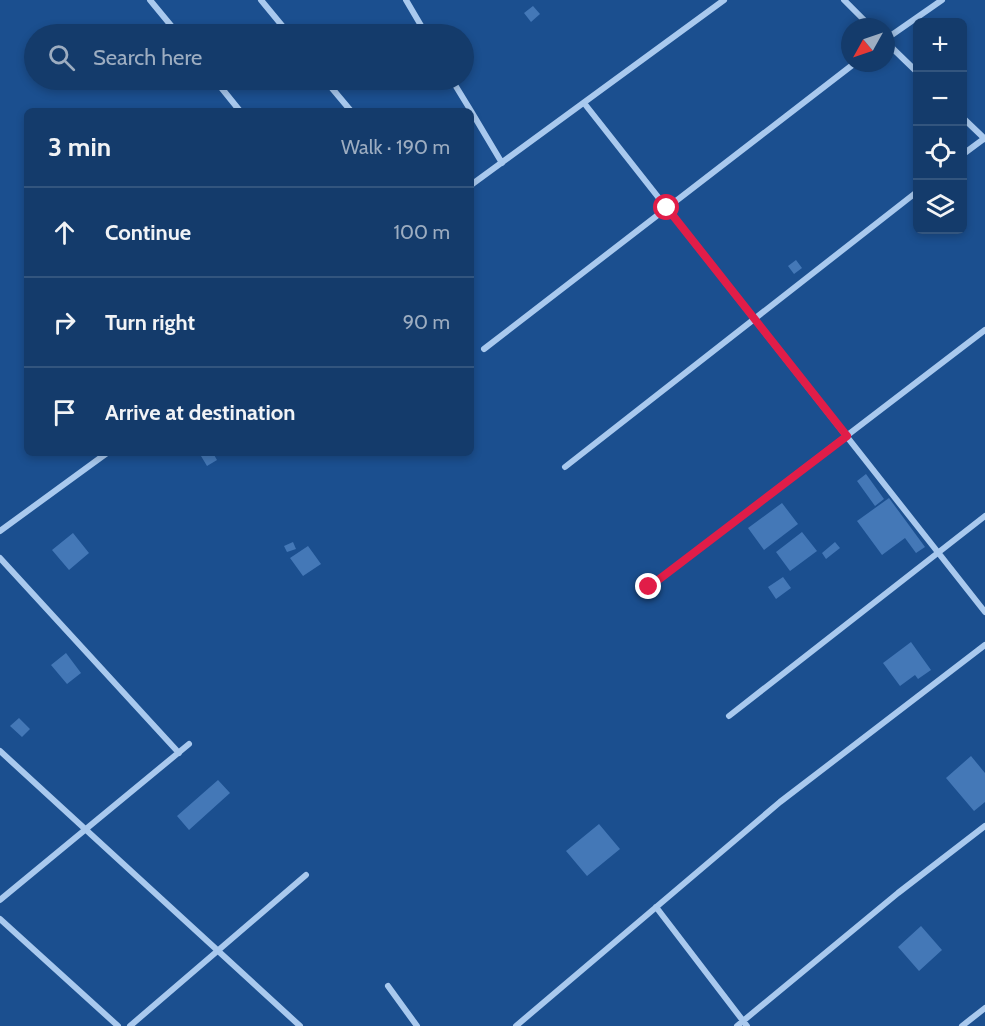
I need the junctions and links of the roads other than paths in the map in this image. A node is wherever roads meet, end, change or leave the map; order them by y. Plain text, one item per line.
1 (150, 0) edge
2 (261, 0) edge
3 (406, 0) edge
4 (844, 0) edge
5 (942, 0) edge
6 (720, 1) edge
7 (862, 18) edge
8 (170, 24) edge
9 (281, 24) edge
10 (420, 24) edge
11 (895, 34) edge
12 (895, 50) edge
13 (843, 72) edge
14 (917, 72) edge
15 (222, 90) edge
16 (334, 90) edge
17 (458, 90) edge
18 (584, 103) junction
19 (237, 108) edge
20 (349, 108) edge
21 (469, 108) edge
22 (474, 116) edge
23 (967, 121) edge
24 (985, 139) edge
25 (967, 152) edge
26 (502, 163) junction
27 (474, 183) edge
28 (913, 195) edge
29 (667, 208) junction
30 (754, 319) junction
31 (985, 330) edge
32 (484, 349) dead end
33 (847, 436) junction
34 (103, 456) edge
35 (565, 467) dead end
36 (985, 516) edge
37 (0, 531) edge
38 (938, 552) junction
39 (0, 558) edge
40 (649, 587) dead end
41 (985, 612) edge
42 (985, 645) edge
43 (729, 716) dead end
44 (189, 744) dead end
45 (0, 751) edge
46 (179, 753) junction
47 (985, 826) edge
48 (85, 830) junction
49 (306, 875) dead end
50 (0, 900) edge
51 (656, 908) junction
52 (0, 919) edge
53 (218, 951) junction
54 (388, 986) dead end
55 (985, 1008) edge
56 (745, 1024) edge
57 (118, 1026) edge
58 (130, 1026) edge
59 (300, 1026) edge
60 (417, 1026) edge
61 (516, 1026) edge
62 (737, 1026) edge
63 (962, 1026) edge

1 - 8 street
2 - 9 street
3 - 10 street
4 - 7 street
5 - 11 street
6 - 18 street
12 - 14 street
13 - 29 street
15 - 19 street
16 - 20 street
17 - 21 street
18 - 26 street
18 - 29 street
22 - 26 street
23 - 24 street
24 - 25 street
26 - 27 street
28 - 30 street
29 - 30 street
29 - 32 street
30 - 33 street
30 - 35 street
31 - 33 street
33 - 38 street
33 - 40 street
34 - 37 street
36 - 38 street
38 - 41 street
38 - 43 street
39 - 46 street
42 - 51 street
44 - 46 street
45 - 48 street
46 - 48 street
47 - 56 street
48 - 50 street
48 - 53 street
49 - 53 street
51 - 56 street
51 - 61 street
52 - 57 street
53 - 58 street
53 - 59 street
54 - 60 street
55 - 63 street
56 - 62 street

